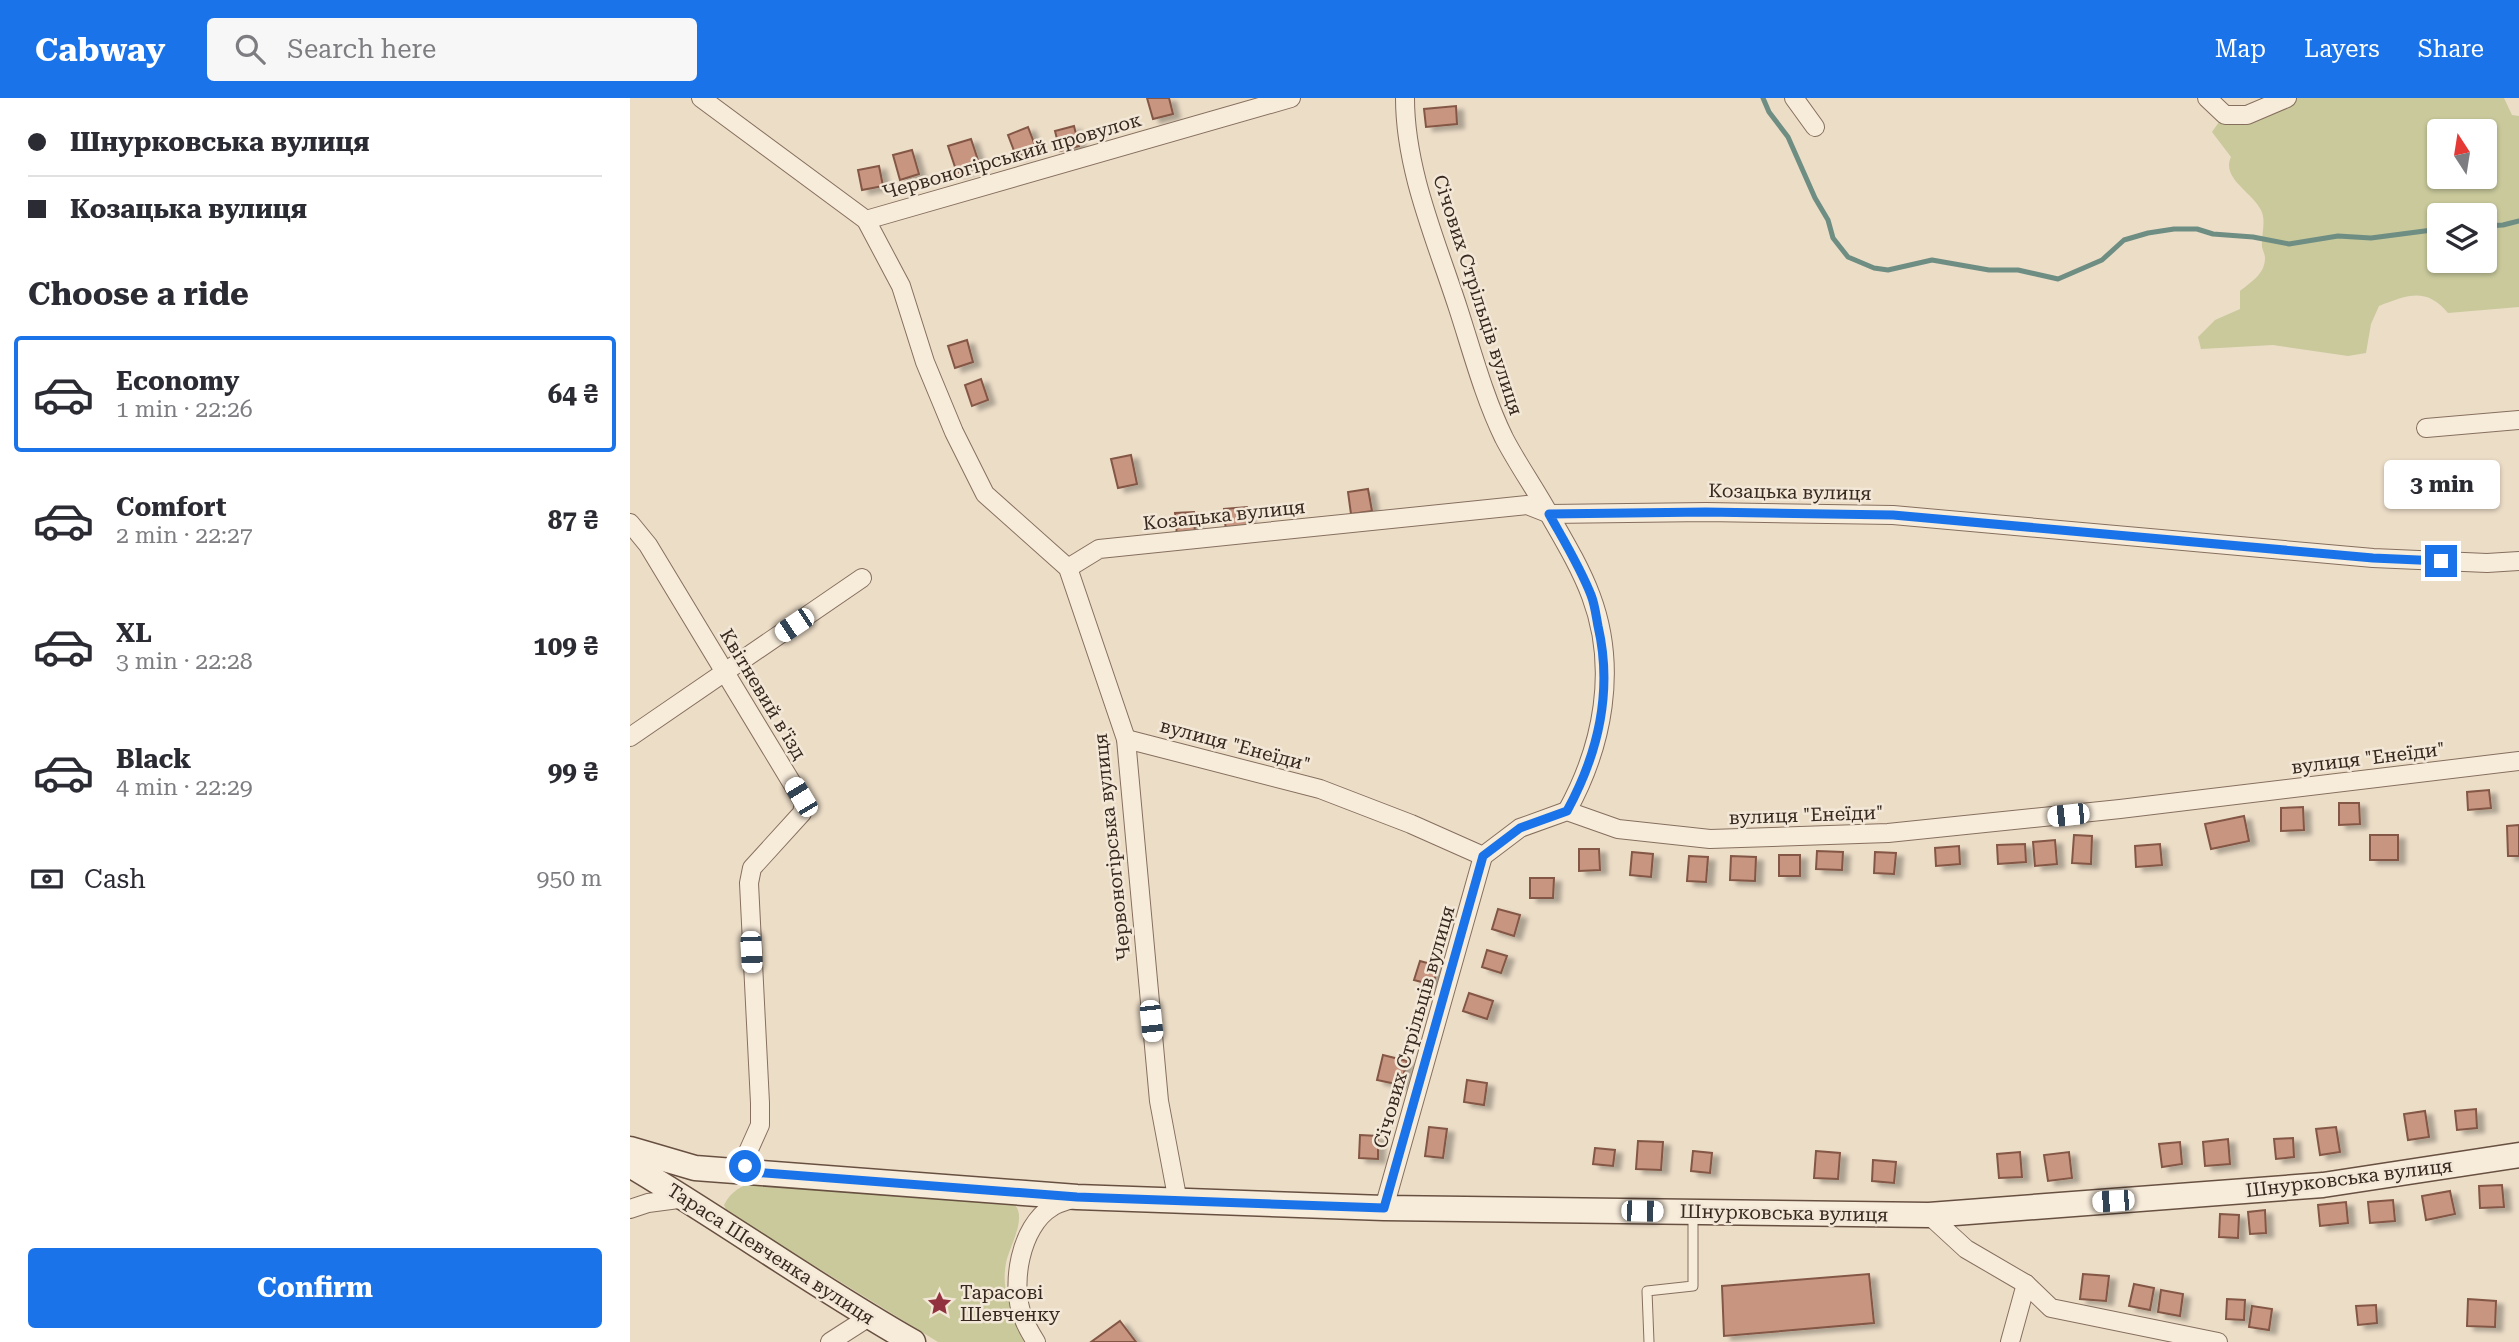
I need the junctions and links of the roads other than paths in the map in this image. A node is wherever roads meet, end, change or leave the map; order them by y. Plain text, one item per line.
1 (701, 98) edge
2 (1291, 98) edge
3 (1405, 98) edge
4 (1794, 98) edge
5 (2207, 98) edge
6 (2287, 98) edge
7 (1815, 128) dead end
8 (866, 220) junction
9 (2519, 420) edge
10 (2426, 428) dead end
11 (1549, 514) junction
12 (630, 523) edge
13 (2519, 561) edge
14 (1068, 568) junction
15 (862, 578) dead end
16 (725, 672) junction
17 (630, 737) edge
18 (1126, 739) junction
19 (2519, 761) edge
20 (1567, 811) junction
21 (1483, 856) junction
22 (630, 1149) edge
23 (2519, 1155) edge
24 (630, 1165) edge
25 (751, 1172) junction
26 (1077, 1197) junction
27 (685, 1198) junction
28 (1178, 1202) junction
29 (1384, 1208) junction
30 (630, 1209) edge
31 (1693, 1212) junction
32 (1929, 1214) junction
33 (2026, 1284) junction
34 (869, 1317) junction
35 (830, 1342) edge
36 (914, 1342) edge
37 (1036, 1342) edge
38 (1649, 1342) edge
39 (2010, 1342) edge
40 (2218, 1342) edge

1 - 8 street
2 - 8 street, Червоногірський провулок
3 - 11 street, Січових Стрільців вулиця
4 - 7 street
5 - 6 street
8 - 14 street, Червоногірська вулиця
9 - 10 street
11 - 13 street, Козацька вулиця
11 - 14 street, Козацька вулиця
11 - 20 street, Січових Стрільців вулиця
12 - 16 street, Квітневий в'їзд
14 - 18 street, Червоногірська вулиця
15 - 16 street
16 - 17 street
16 - 25 street, Квітневий в'їзд
18 - 21 street, вулиця "Енеїди"
18 - 28 street, Червоногірська вулиця
19 - 20 street, вулиця "Енеїди"
20 - 21 street
21 - 29 street, Січових Стрільців вулиця
22 - 25 street, Шнурковська вулиця
23 - 32 street, Шнурковська вулиця
24 - 27 street, Тараса Шевченка вулиця
25 - 26 street, Шнурковська вулиця
26 - 28 street, Шнурковська вулиця
26 - 37 street
27 - 30 street
27 - 34 street, Тараса Шевченка вулиця
28 - 29 street, Шнурковська вулиця
29 - 31 street, Шнурковська вулиця
31 - 32 street, Шнурковська вулиця
31 - 38 lane
32 - 33 street
33 - 39 street
33 - 40 street
34 - 35 street
34 - 36 street, Тараса Шевченка вулиця

